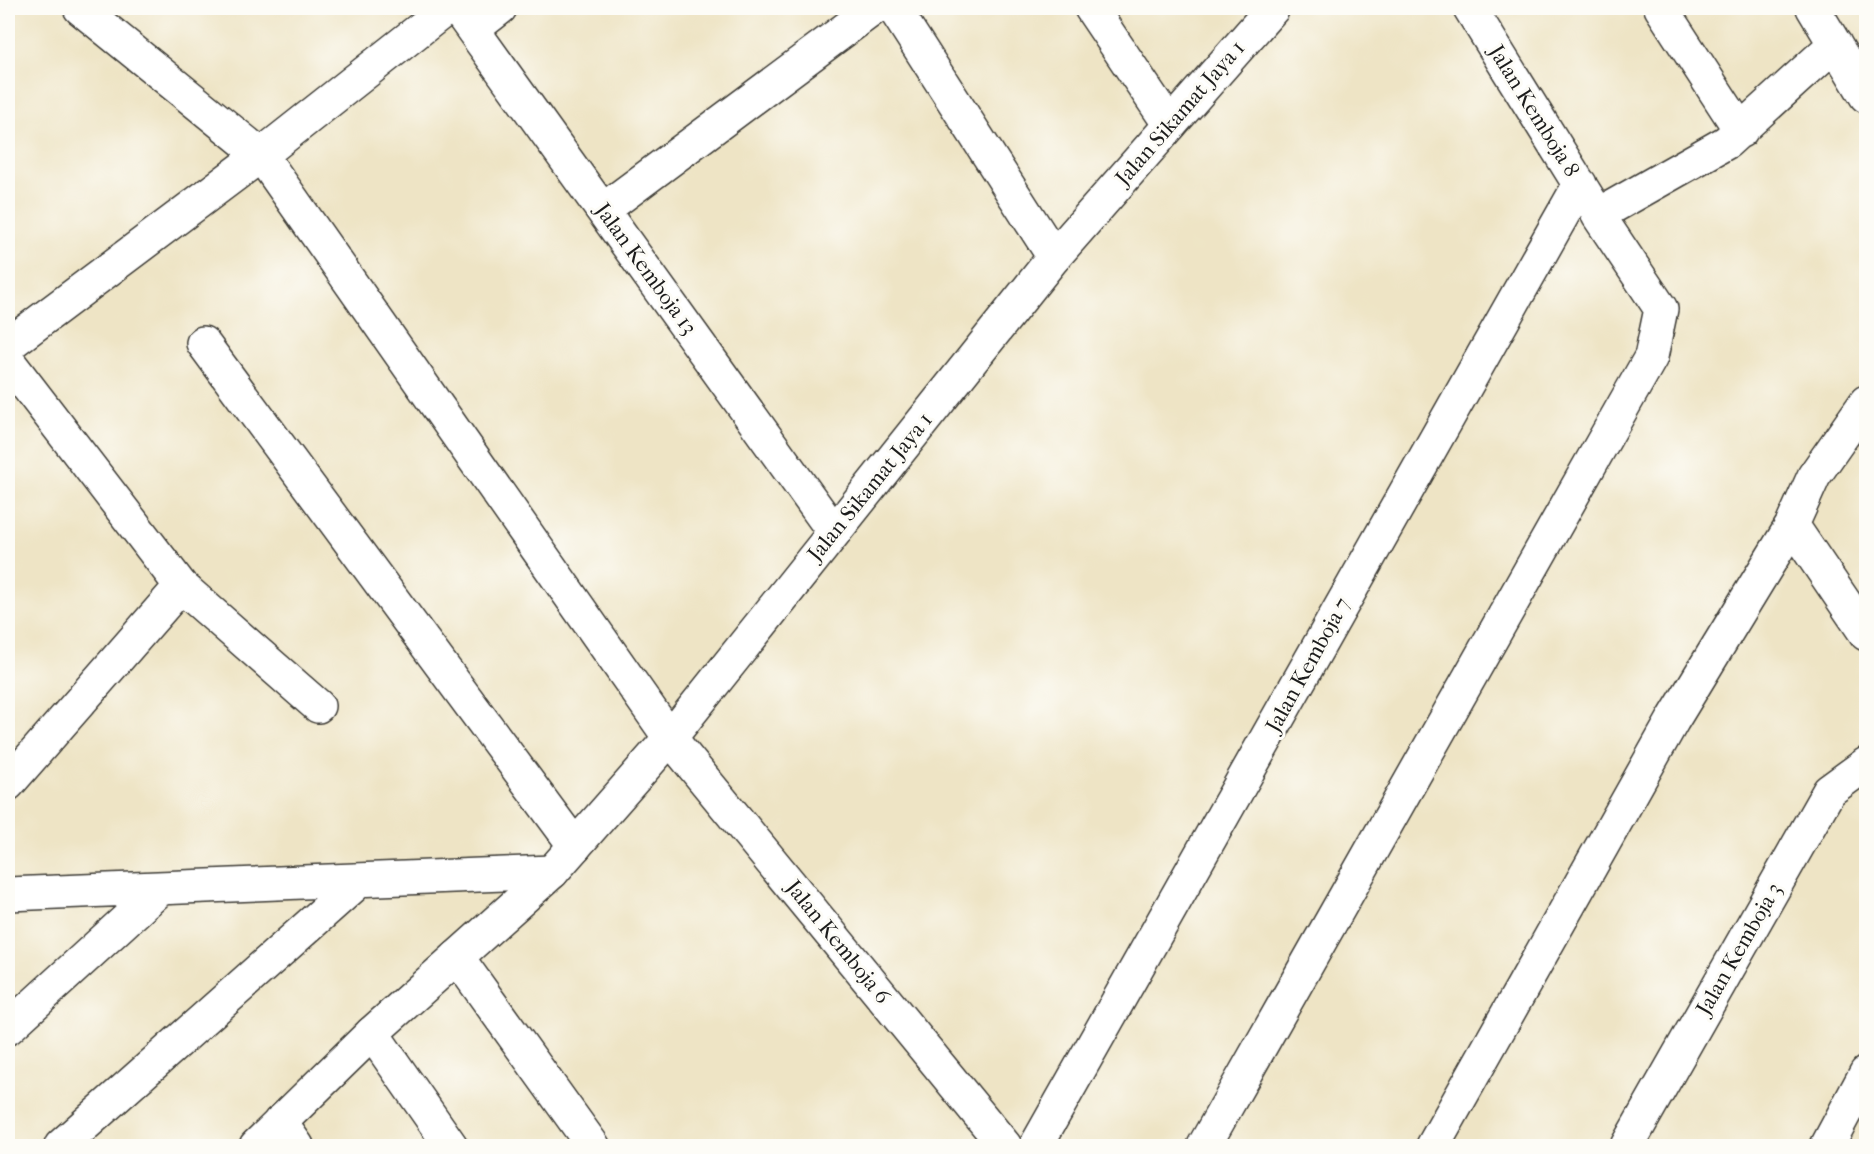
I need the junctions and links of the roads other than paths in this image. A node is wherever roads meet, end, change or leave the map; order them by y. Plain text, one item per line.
1 (80, 8) edge
2 (447, 8) edge
3 (500, 8) edge
4 (874, 8) edge
5 (894, 8) edge
6 (1091, 8) edge
7 (1273, 8) edge
8 (1470, 8) edge
9 (1661, 8) edge
10 (1813, 8) edge
11 (465, 18) edge
12 (1835, 44) junction
13 (1866, 96) edge
14 (1170, 125) junction
15 (1741, 131) junction
16 (261, 155) junction
17 (1580, 184) junction
18 (603, 210) junction
19 (1598, 215) junction
20 (1054, 257) junction
21 (203, 343) dead end
22 (8, 345) edge
23 (8, 362) edge
24 (1866, 402) edge
25 (1792, 525) junction
26 (834, 532) junction
27 (181, 586) junction
28 (1866, 634) edge
29 (318, 706) dead end
30 (670, 738) junction
31 (1866, 764) edge
32 (8, 784) edge
33 (574, 846) junction
34 (552, 872) junction
35 (360, 880) junction
36 (160, 889) junction
37 (8, 894) edge
38 (457, 957) junction
39 (8, 1028) edge
40 (372, 1033) junction
41 (1866, 1073) edge
42 (289, 1134) edge
43 (61, 1146) edge
44 (256, 1146) edge
45 (451, 1146) edge
46 (592, 1146) edge
47 (1005, 1146) edge
48 (1036, 1146) edge
49 (1204, 1146) edge
50 (1434, 1146) edge
51 (1627, 1146) edge
52 (1827, 1146) edge

1 - 16 street, Jalan Kemboja 6
2 - 16 street
3 - 11 street
4 - 18 street
5 - 20 street
6 - 14 street
7 - 14 street, Jalan Sikamat Jaya 1
8 - 17 street, Jalan Kemboja 8
9 - 15 street
10 - 12 street
11 - 18 street, Jalan Kemboja 13
12 - 13 street
12 - 15 street
14 - 20 street, Jalan Sikamat Jaya 1
15 - 19 street
16 - 22 street
16 - 30 street, Jalan Kemboja 6
17 - 19 street, Jalan Kemboja 8
17 - 48 street, Jalan Kemboja 7
18 - 26 street, Jalan Kemboja 13
19 - 49 street, Jalan Kemboja 8
20 - 26 street, Jalan Sikamat Jaya 1
21 - 33 street
23 - 27 street
24 - 25 street
25 - 28 street
25 - 50 street
26 - 30 street, Jalan Sikamat Jaya 1
27 - 29 street
27 - 32 street
30 - 33 street, Jalan Sikamat Jaya 1
30 - 47 street, Jalan Kemboja 6
31 - 51 street, Jalan Kemboja 3
33 - 34 street, Jalan Sikamat Jaya 1
34 - 35 street
34 - 38 street, Jalan Sikamat Jaya 1
35 - 36 street
35 - 43 street
36 - 37 street
36 - 39 street
38 - 40 street, Jalan Sikamat Jaya 1
38 - 46 street
40 - 42 street, Jalan Sikamat Jaya 1
40 - 45 street
41 - 52 street
42 - 44 street, Jalan Sikamat Jaya 1

